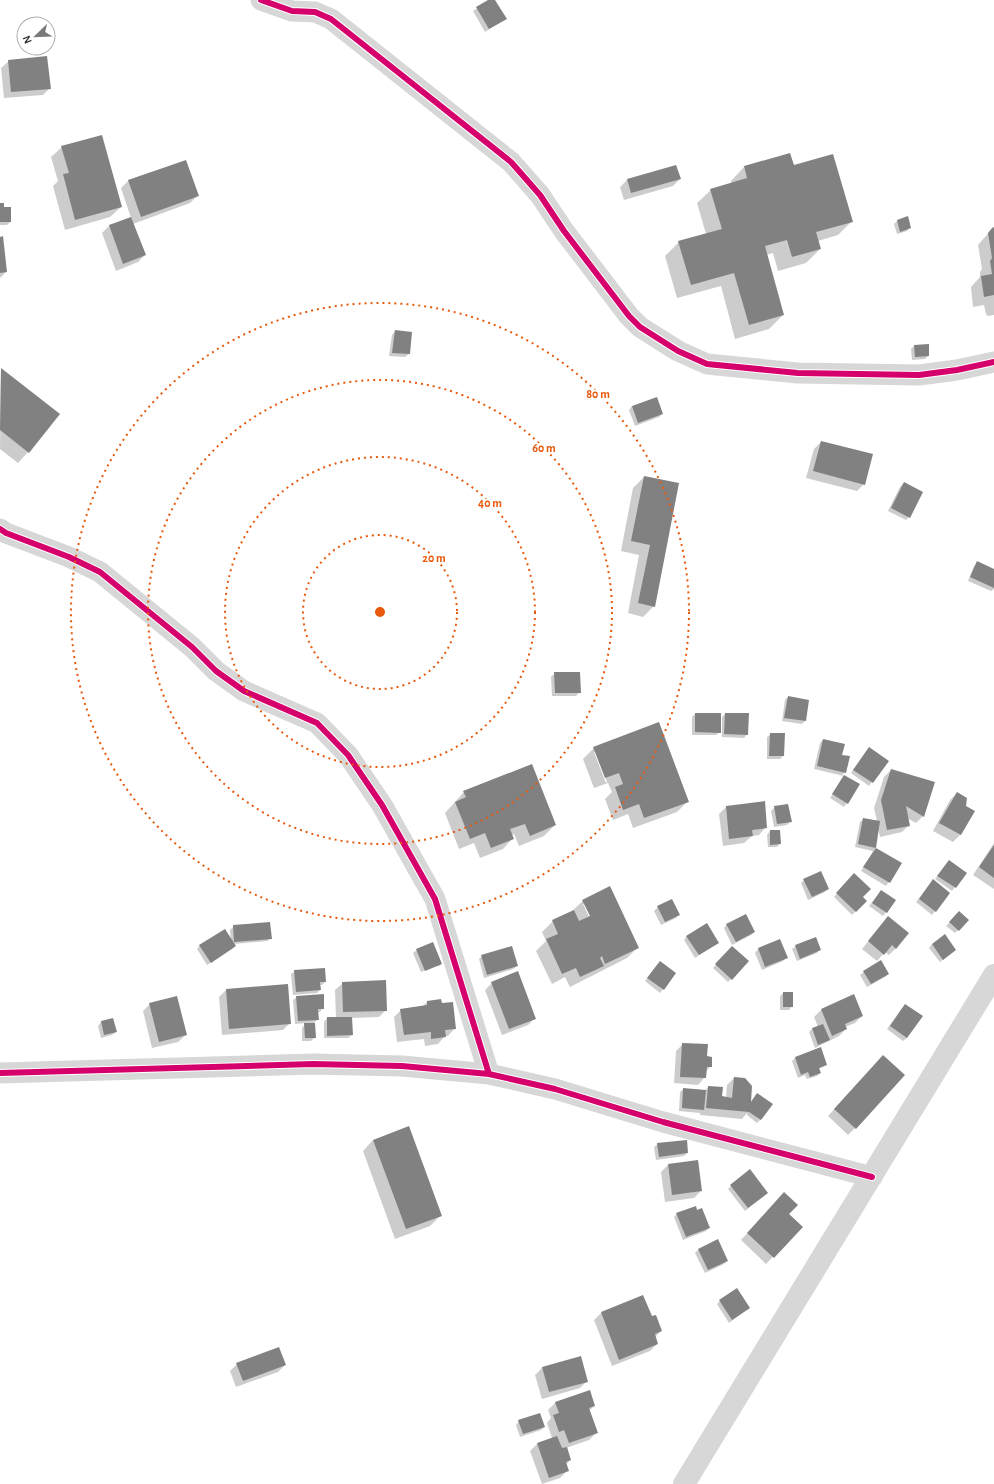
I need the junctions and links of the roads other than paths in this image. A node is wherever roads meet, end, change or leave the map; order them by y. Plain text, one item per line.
1 (261, 0) edge
2 (994, 362) edge
3 (0, 529) edge
4 (994, 975) edge
5 (0, 1073) edge
6 (489, 1074) junction
7 (872, 1177) junction
8 (684, 1484) edge

1 - 2 street
3 - 6 street
4 - 7 street
5 - 6 street
6 - 7 street
7 - 8 street

